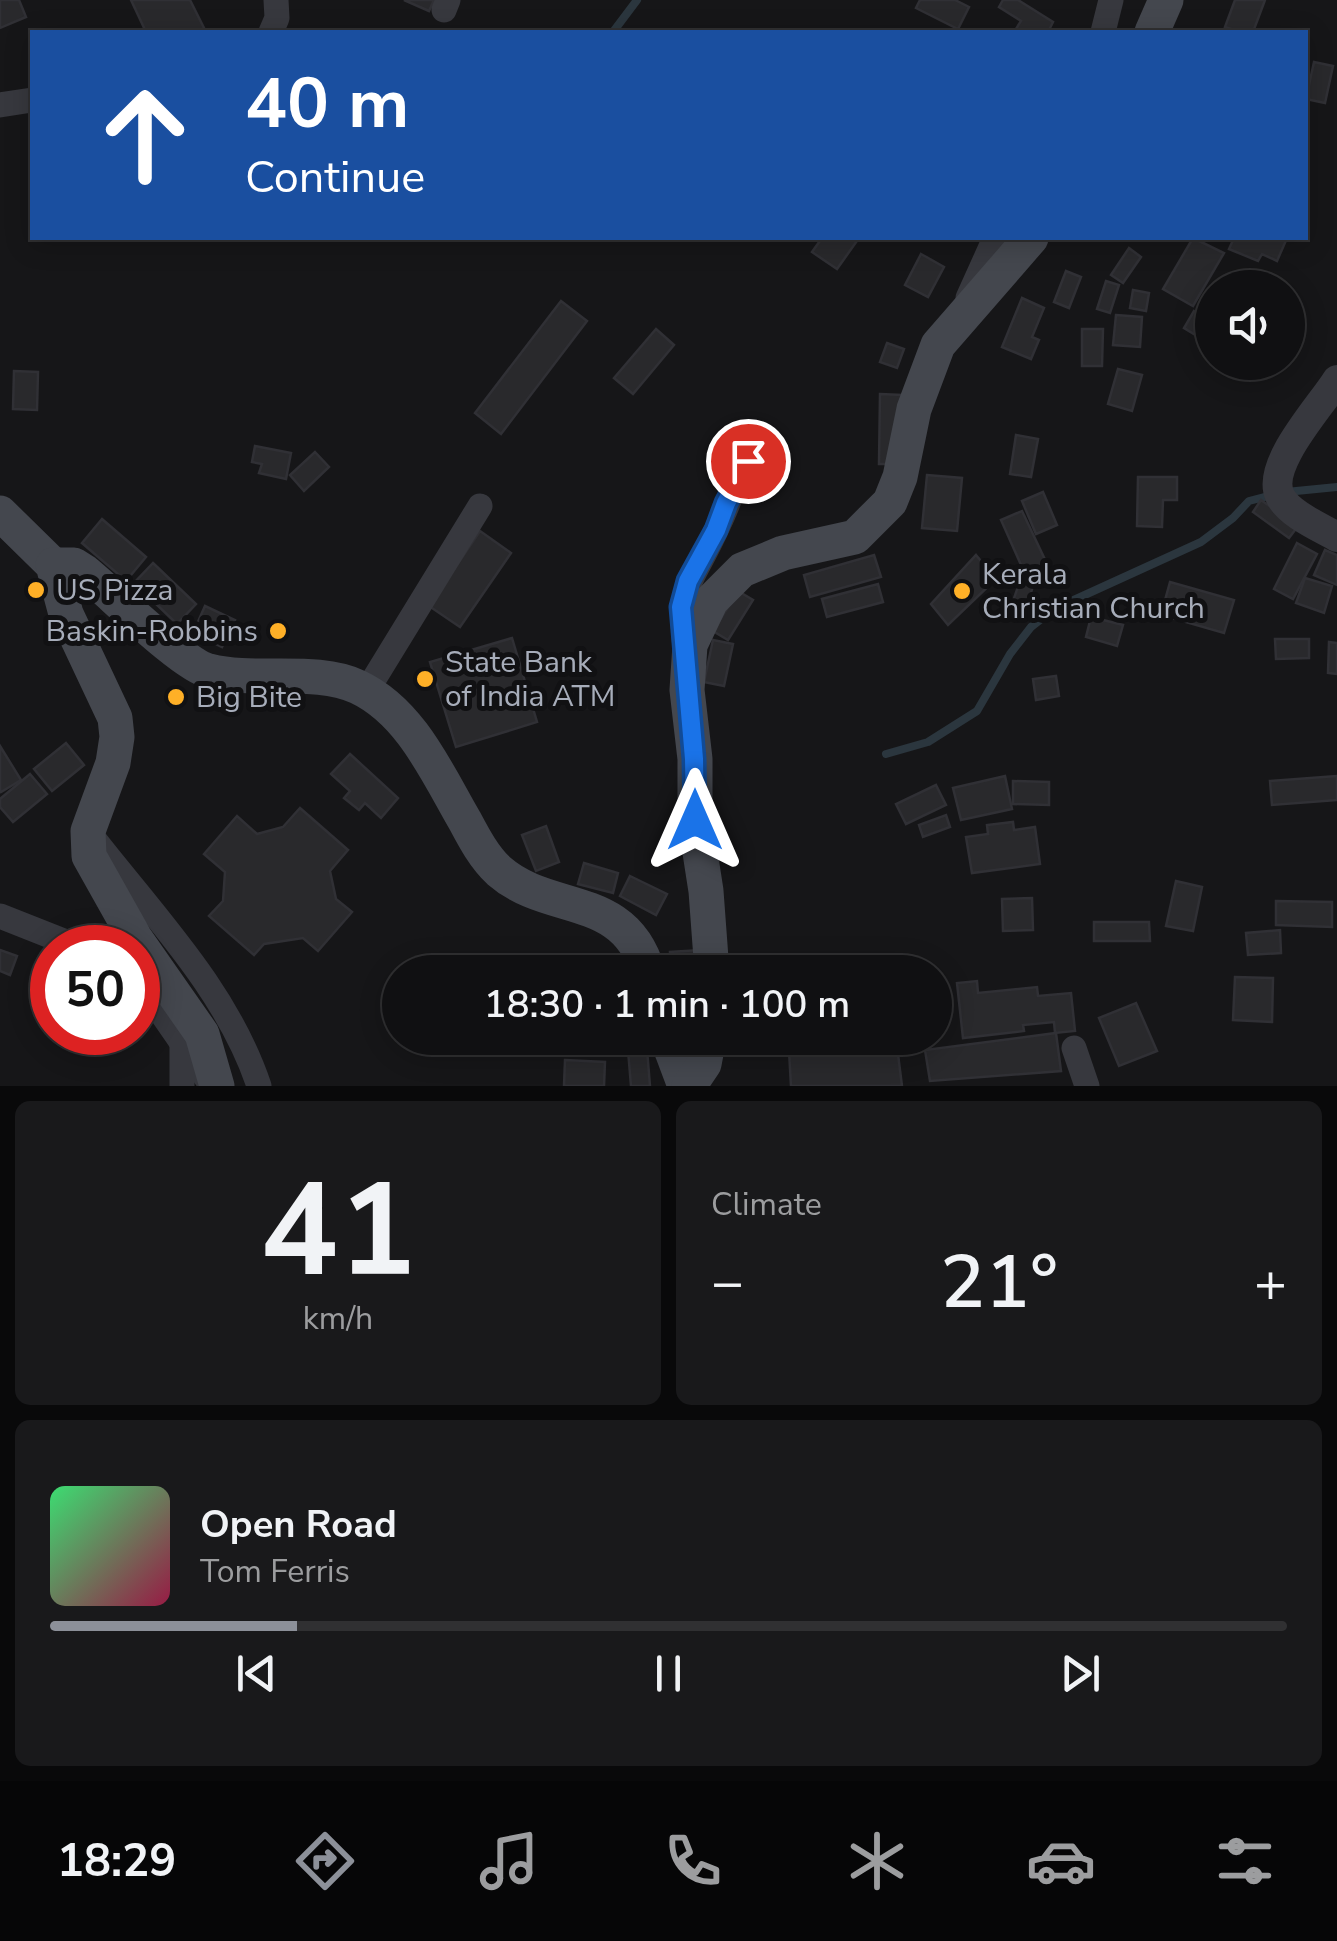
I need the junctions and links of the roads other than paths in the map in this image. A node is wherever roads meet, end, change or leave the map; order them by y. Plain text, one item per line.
1 (276, 0) edge
2 (1111, 0) edge
3 (1166, 0) edge
4 (273, 30) edge
5 (1104, 30) edge
6 (1153, 30) edge
7 (30, 100) edge
8 (0, 106) edge
9 (994, 240) edge
10 (1029, 240) edge
11 (956, 325) junction
12 (1337, 380) edge
13 (748, 461) dead end
14 (480, 506) dead end
15 (0, 513) edge
16 (1337, 537) edge
17 (53, 565) junction
18 (688, 670) junction
19 (366, 692) junction
20 (88, 831) junction
21 (0, 916) edge
22 (30, 928) edge
23 (640, 955) edge
24 (711, 955) edge
25 (160, 1011) edge
26 (182, 1042) junction
27 (1074, 1048) dead end
28 (675, 1055) edge
29 (706, 1055) edge
30 (182, 1086) edge
31 (215, 1086) edge
32 (259, 1086) edge
33 (687, 1086) edge
34 (1087, 1086) edge

1 - 4 street
2 - 5 street
3 - 6 main road
7 - 8 street
9 - 11 street
10 - 11 main road
11 - 18 main road
12 - 16 street
13 - 18 street
14 - 19 street
15 - 17 main road
17 - 19 main road
17 - 20 main road
18 - 24 main road
19 - 23 main road
20 - 31 main road
20 - 32 street
21 - 22 street
25 - 26 street
26 - 30 street
26 - 31 street
27 - 34 street
28 - 33 main road
29 - 33 main road

